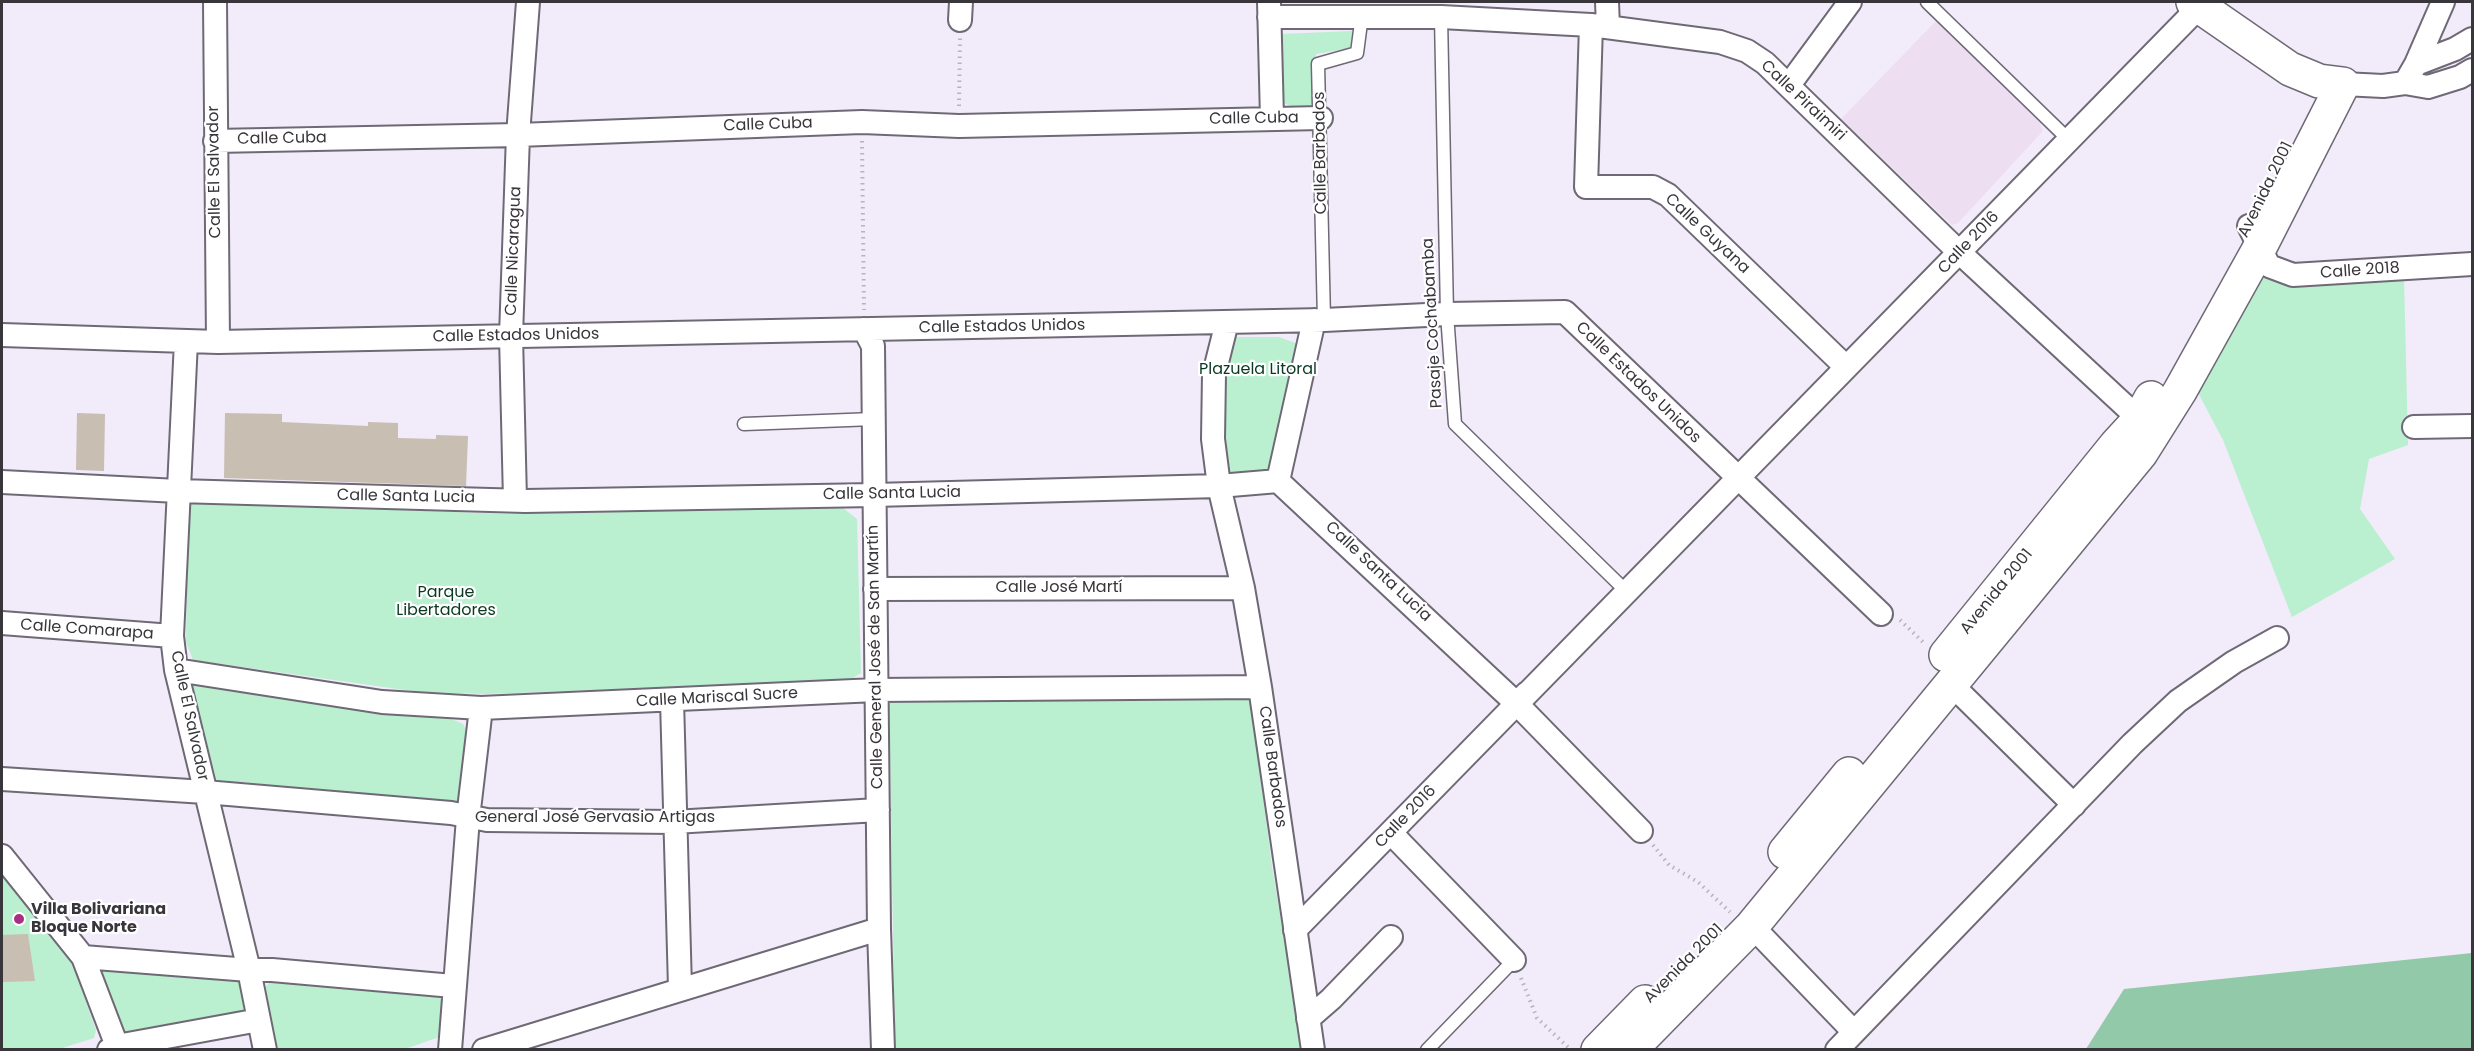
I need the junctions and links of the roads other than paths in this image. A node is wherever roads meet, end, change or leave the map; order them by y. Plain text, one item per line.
1 (215, 2) edge
2 (528, 2) edge
3 (1607, 2) edge
4 (1850, 2) edge
5 (1927, 2) edge
6 (2443, 2) edge
7 (2196, 4) edge
8 (1269, 9) edge
9 (1362, 15) junction
10 (1441, 17) junction
11 (1600, 26) junction
12 (2472, 39) edge
13 (2411, 74) junction
14 (2468, 75) edge
15 (2331, 82) junction
16 (1789, 86) junction
17 (1272, 118) junction
18 (1321, 118) junction
19 (519, 135) junction
20 (2069, 140) junction
21 (214, 141) junction
22 (2254, 238) junction
23 (1959, 252) junction
24 (2472, 264) edge
25 (1447, 314) junction
26 (1319, 320) junction
27 (1227, 322) junction
28 (864, 329) junction
29 (2, 335) edge
30 (511, 336) junction
31 (186, 341) junction
32 (218, 342) junction
33 (1846, 368) junction
34 (874, 418) junction
35 (744, 424) dead end
36 (2147, 426) junction
37 (2472, 426) edge
38 (2414, 427) dead end
39 (1737, 479) junction
40 (1278, 480) junction
41 (2, 482) edge
42 (1220, 486) junction
43 (178, 491) junction
44 (874, 495) junction
45 (515, 500) junction
46 (1243, 588) junction
47 (875, 589) junction
48 (1626, 591) junction
49 (1881, 614) road end
50 (2, 623) edge
51 (172, 636) junction
52 (2277, 638) dead end
53 (176, 670) junction
54 (1946, 672) junction
55 (1260, 687) junction
56 (876, 690) junction
57 (672, 700) junction
58 (1517, 704) junction
59 (481, 708) junction
60 (2, 779) edge
61 (205, 792) junction
62 (2074, 804) junction
63 (878, 810) junction
64 (468, 818) junction
65 (674, 822) junction
66 (1641, 831) road end
67 (1390, 833) junction
68 (2, 856) edge
69 (1742, 921) junction
70 (879, 929) junction
71 (1295, 930) junction
72 (1391, 937) dead end
73 (83, 957) junction
74 (1514, 960) joint
75 (249, 970) junction
76 (453, 986) junction
77 (680, 988) junction
78 (1308, 1019) junction
79 (259, 1020) junction
80 (1854, 1032) junction
81 (113, 1048) edge
82 (265, 1050) edge
83 (450, 1050) edge
84 (484, 1050) edge
85 (883, 1050) edge
86 (1313, 1050) edge
87 (1427, 1050) edge
88 (1598, 1050) edge
89 (1630, 1050) edge
90 (1837, 1050) edge

1 - 21 street, Calle El Salvador
2 - 19 street, Calle Nicaragua
3 - 11 street, Calle Guyana
4 - 16 street
5 - 20 lane
6 - 13 street
7 - 15 main road
7 - 20 street, Calle 2016
8 - 9 street, Calle Piraimiri
8 - 17 street
9 - 10 street, Calle Piraimiri
9 - 18 lane, Calle Barbados
10 - 11 street, Calle Piraimiri
10 - 25 lane, Pasaje Cochabamba
11 - 16 street, Calle Piraimiri
11 - 33 street, Calle Guyana
12 - 13 street
13 - 14 street
13 - 15 street
15 - 22 main road, Avenida 2001
16 - 23 street, Calle Piraimiri
17 - 18 street, Calle Cuba
17 - 19 street, Calle Cuba
18 - 26 lane, Calle Barbados
19 - 21 street, Calle Cuba
19 - 30 street, Calle Nicaragua
20 - 23 street, Calle 2016
21 - 32 street, Calle El Salvador
22 - 24 street, Calle 2018
22 - 36 main road, Avenida 2001
23 - 33 street, Calle 2016
23 - 36 street, Calle Piraimiri
25 - 26 street, Calle Estados Unidos
25 - 39 street, Calle Estados Unidos
25 - 48 lane, Pasaje Cochabamba
26 - 27 street, Calle Estados Unidos
26 - 40 street
27 - 28 street, Calle Estados Unidos
27 - 42 street, Calle Barbados
28 - 30 street, Calle Estados Unidos
28 - 34 street, Calle General José de San Martín
29 - 31 street, Calle Estados Unidos
30 - 32 street, Calle Estados Unidos
30 - 45 street, Calle Nicaragua
31 - 32 street, Calle Estados Unidos
31 - 43 street, Calle El Salvador
33 - 39 street, Calle 2016
34 - 35 lane
34 - 44 street, Calle General José de San Martín
36 - 54 main road, Avenida 2001
37 - 38 street
39 - 48 street, Calle 2016
39 - 49 street, Calle Estados Unidos
39 - 58 street, Calle 2016
40 - 42 street, Calle Santa Lucia
40 - 58 street, Calle Santa Lucia
41 - 43 street, Calle Santa Lucia
42 - 44 street, Calle Santa Lucia
42 - 46 street, Calle Barbados
43 - 45 street, Calle Santa Lucia
43 - 51 street, Calle El Salvador
44 - 45 street, Calle Santa Lucia
44 - 47 street, Calle General José de San Martín
46 - 47 street, Calle José Martí
46 - 55 street, Calle Barbados
47 - 56 street, Calle General José de San Martín
48 - 58 street, Calle 2016
50 - 51 street, Calle Comarapa
51 - 53 street, Calle El Salvador
52 - 62 street
53 - 59 street, Calle Mariscal Sucre
53 - 61 street, Calle El Salvador
54 - 62 street
54 - 69 main road, Avenida 2001
55 - 56 street, Calle Mariscal Sucre
55 - 71 street, Calle Barbados
56 - 57 street, Calle Mariscal Sucre
56 - 63 street, Calle General José de San Martín
57 - 59 street, Calle Mariscal Sucre
57 - 65 street
58 - 66 street, Calle Santa Lucia
58 - 67 street, Calle 2016
59 - 64 street
60 - 61 street, General José Gervasio Artigas
61 - 64 street, General José Gervasio Artigas
61 - 75 street, Calle El Salvador
62 - 80 street
63 - 65 street, General José Gervasio Artigas
63 - 70 street, Calle General José de San Martín
64 - 65 street, General José Gervasio Artigas
64 - 76 street
65 - 77 street
67 - 71 street, Calle 2016
67 - 74 street
68 - 73 street
69 - 80 street
69 - 88 main road, Avenida 2001
69 - 89 main road, Avenida 2001
70 - 77 street
70 - 85 street, Calle General José de San Martín
71 - 78 street, Calle Barbados
72 - 78 street
73 - 75 street
73 - 81 street
74 - 87 lane
75 - 76 street
75 - 79 street, Calle El Salvador
76 - 83 street
77 - 84 street
78 - 86 street, Calle Barbados
79 - 81 street
79 - 82 street, Calle El Salvador
80 - 90 street

